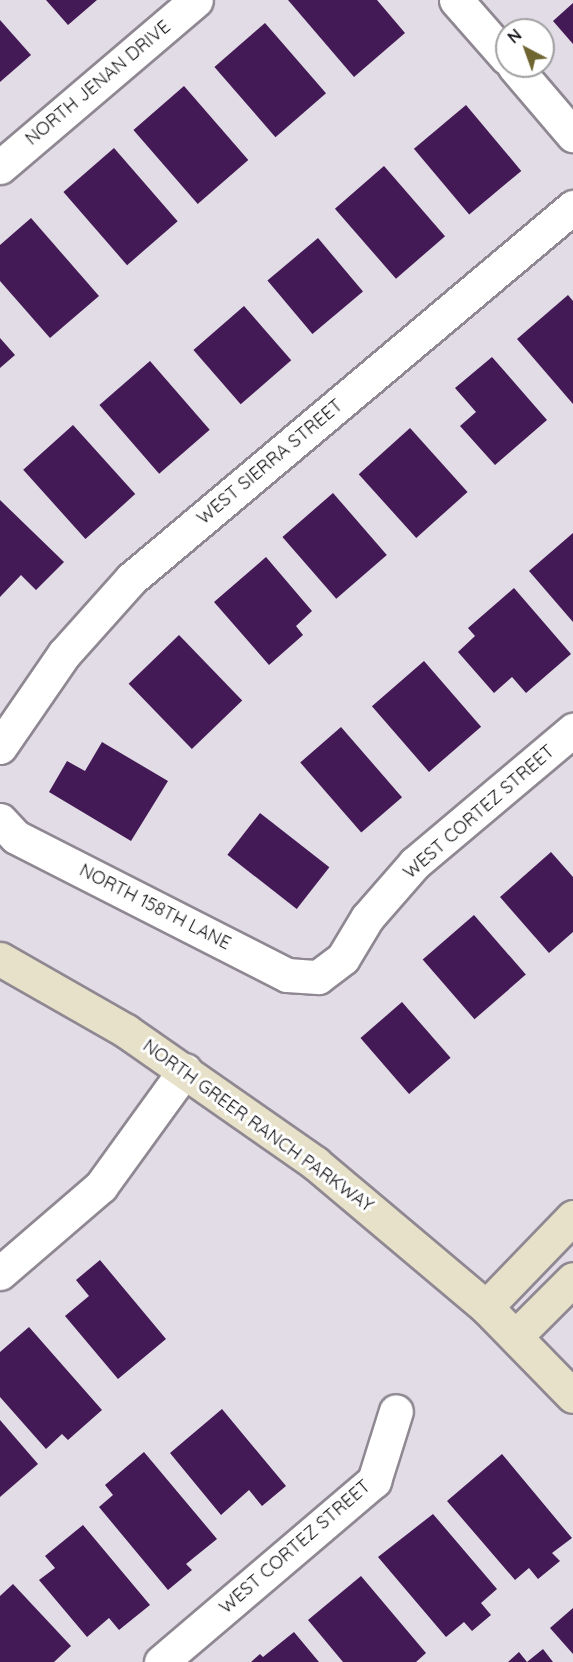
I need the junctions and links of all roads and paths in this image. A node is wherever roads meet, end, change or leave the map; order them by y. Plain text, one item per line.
1 (196, 0) edge
2 (456, 0) edge
3 (495, 44) edge
4 (524, 78) edge
5 (573, 135) edge
6 (0, 167) edge
7 (573, 207) edge
8 (573, 730) edge
9 (0, 747) edge
10 (0, 820) edge
11 (0, 959) edge
12 (318, 977) joint
13 (185, 1070) junction
14 (573, 1217) edge
15 (0, 1273) edge
16 (573, 1280) edge
17 (486, 1307) junction
18 (517, 1335) junction
19 (573, 1396) edge
20 (396, 1411) dead end
21 (161, 1662) edge

1 - 6 street, NORTH JENAN DRIVE
2 - 3 street
4 - 5 street
7 - 9 street, WEST SIERRA STREET
8 - 12 street, WEST CORTEZ STREET
10 - 12 street, NORTH 158TH LANE
11 - 13 street, NORTH GREER RANCH PARKWAY
13 - 15 street
13 - 17 street, NORTH GREER RANCH PARKWAY
14 - 17 street
16 - 18 street
17 - 18 street, NORTH GREER RANCH PARKWAY
18 - 19 street, NORTH GREER RANCH PARKWAY
20 - 21 street, WEST CORTEZ STREET

